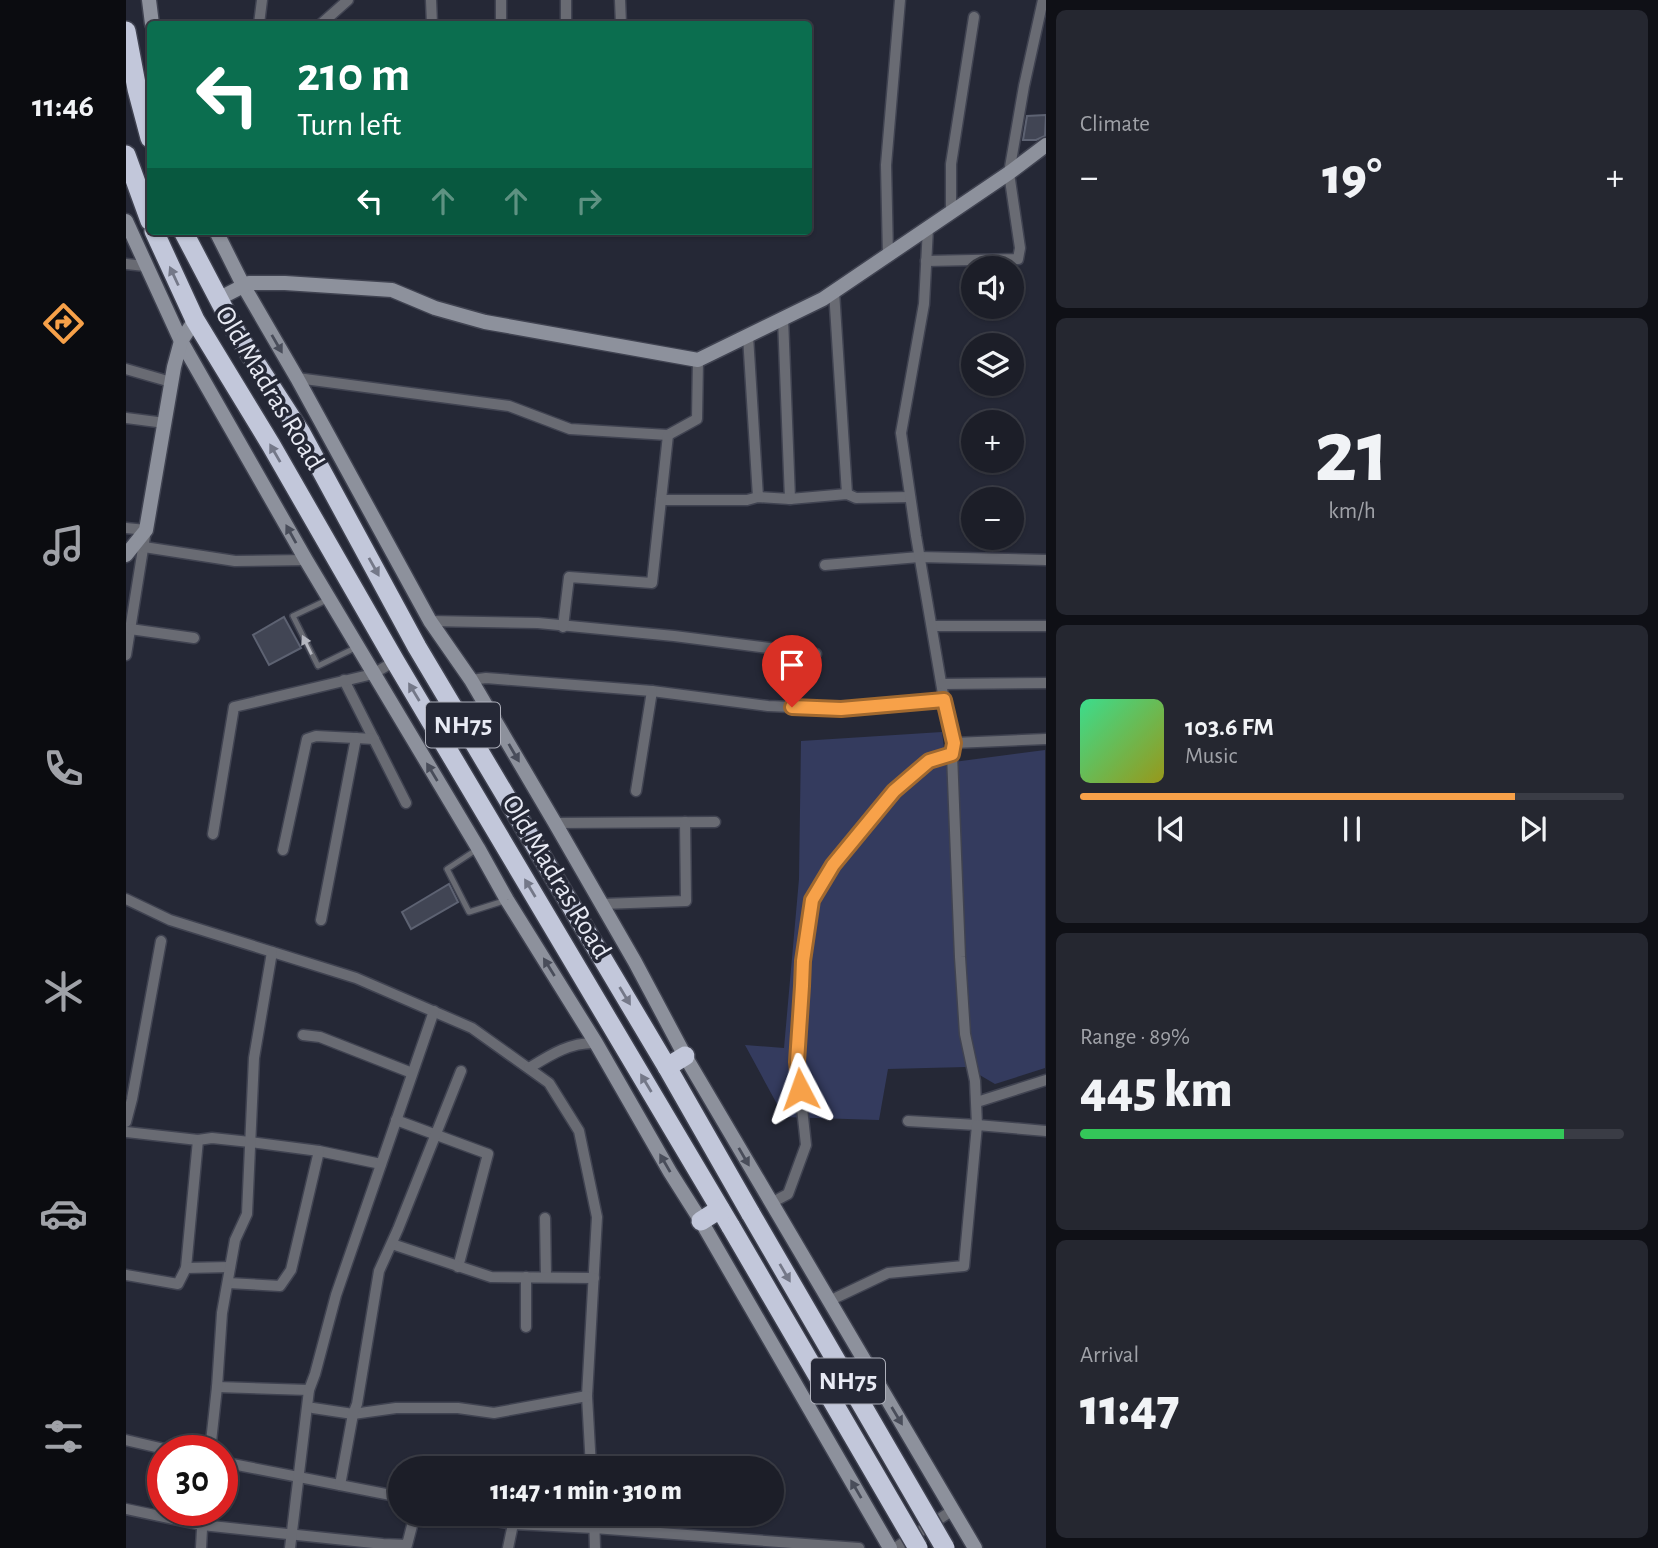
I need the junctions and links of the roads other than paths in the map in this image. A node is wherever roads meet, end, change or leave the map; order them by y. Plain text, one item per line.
1 (149, 0) edge
2 (262, 0) edge
3 (348, 0) edge
4 (431, 0) edge
5 (500, 0) edge
6 (566, 0) edge
7 (620, 0) edge
8 (900, 0) edge
9 (1043, 0) edge
10 (974, 17) dead end
11 (152, 21) edge
12 (259, 21) edge
13 (324, 21) edge
14 (432, 21) edge
15 (501, 21) edge
16 (566, 21) edge
17 (621, 21) edge
18 (126, 31) edge
19 (147, 127) edge
20 (1045, 145) edge
21 (126, 155) edge
22 (1009, 173) junction
23 (951, 212) junction
24 (147, 213) edge
25 (126, 223) edge
26 (928, 228) junction
27 (156, 235) edge
28 (185, 235) edge
29 (218, 235) edge
30 (888, 255) junction
31 (926, 261) junction
32 (126, 264) edge
33 (145, 265) junction
34 (243, 285) junction
35 (834, 291) junction
36 (218, 299) junction
37 (783, 318) junction
38 (195, 320) junction
39 (748, 336) junction
40 (181, 341) junction
41 (698, 360) junction
42 (126, 369) edge
43 (297, 378) junction
44 (171, 382) junction
45 (126, 418) edge
46 (164, 423) junction
47 (668, 435) junction
48 (847, 494) junction
49 (758, 497) junction
50 (910, 497) junction
51 (790, 499) junction
52 (661, 500) junction
53 (126, 528) edge
54 (146, 530) junction
55 (144, 547) junction
56 (126, 555) edge
57 (919, 557) junction
58 (306, 560) junction
59 (1045, 560) edge
60 (825, 565) dead end
61 (329, 599) junction
62 (430, 621) junction
63 (932, 626) junction
64 (1045, 626) edge
65 (563, 627) junction
66 (130, 629) junction
67 (194, 638) dead end
68 (358, 646) junction
69 (816, 654) dead end
70 (126, 655) edge
71 (395, 661) junction
72 (373, 674) junction
73 (344, 680) junction
74 (471, 680) junction
75 (1045, 683) edge
76 (942, 684) junction
77 (652, 691) junction
78 (944, 700) junction
79 (356, 738) junction
80 (374, 739) junction
81 (1045, 739) edge
82 (953, 748) junction
83 (636, 791) dead end
84 (406, 803) dead end
85 (685, 822) junction
86 (715, 822) dead end
87 (555, 823) junction
88 (214, 834) dead end
89 (478, 848) junction
90 (283, 850) dead end
91 (126, 900) edge
92 (507, 900) junction
93 (602, 904) junction
94 (321, 920) dead end
95 (161, 941) dead end
96 (272, 952) junction
97 (434, 1012) junction
98 (303, 1035) dead end
99 (596, 1043) junction
100 (685, 1056) junction
101 (667, 1067) junction
102 (529, 1068) junction
103 (461, 1071) dead end
104 (412, 1073) junction
105 (1045, 1080) edge
106 (976, 1102) junction
107 (396, 1120) junction
108 (908, 1121) dead end
109 (126, 1122) edge
110 (977, 1125) junction
111 (1045, 1131) edge
112 (126, 1132) edge
113 (436, 1135) junction
114 (198, 1140) junction
115 (250, 1142) junction
116 (319, 1151) junction
117 (381, 1164) junction
118 (771, 1203) junction
119 (720, 1209) junction
120 (545, 1218) dead end
121 (701, 1221) junction
122 (391, 1244) junction
123 (230, 1267) junction
124 (458, 1267) junction
125 (186, 1268) junction
126 (126, 1275) edge
127 (526, 1277) junction
128 (546, 1278) junction
129 (594, 1278) junction
130 (228, 1283) junction
131 (830, 1301) junction
132 (526, 1327) dead end
133 (217, 1387) junction
134 (309, 1390) junction
135 (587, 1396) junction
136 (313, 1408) dead end
137 (353, 1414) junction
138 (212, 1435) edge
139 (126, 1440) edge
140 (147, 1445) edge
141 (590, 1456) edge
142 (238, 1465) edge
143 (298, 1477) junction
144 (340, 1485) junction
145 (388, 1494) edge
146 (126, 1509) edge
147 (953, 1510) junction
148 (147, 1513) edge
149 (202, 1526) edge
150 (211, 1526) edge
151 (412, 1526) edge
152 (513, 1526) edge
153 (554, 1526) edge
154 (594, 1528) junction
155 (292, 1535) junction
156 (407, 1546) edge
157 (201, 1548) edge
158 (290, 1548) edge
159 (508, 1548) edge
160 (595, 1548) edge
161 (859, 1548) edge
162 (893, 1548) edge
163 (918, 1548) edge
164 (945, 1548) edge
165 (975, 1548) edge

1 - 11 street
2 - 12 street
3 - 13 street
4 - 14 street
5 - 15 street
6 - 16 street
7 - 17 street
8 - 30 street
9 - 22 street
10 - 23 street
18 - 19 highway
20 - 22 street
21 - 24 highway
22 - 23 street
22 - 31 street
23 - 26 street
25 - 33 street
26 - 30 street
26 - 31 street
38 -> 27 highway, Old Madras Road / NH75
28 - 36 highway, Old Madras Road / NH75
29 - 34 street
30 - 35 street
31 - 50 street
32 - 33 street
33 - 40 street
34 - 36 street
34 - 41 street
34 -> 43 street
35 - 37 street
35 - 48 street
36 -> 101 highway, Old Madras Road / NH75
37 - 39 street
37 - 51 street
38 - 40 street
71 -> 38 highway, Old Madras Road / NH75
39 - 41 street
39 - 49 street
40 - 44 street
58 -> 40 street
41 - 47 street
42 - 44 street
43 - 47 street
43 - 62 street
44 - 46 street
45 - 46 street
46 - 54 street
47 - 52 street
48 - 50 street
48 - 51 street
49 - 51 street
49 - 52 street
50 - 57 street
52 - 65 street
53 - 54 street
54 - 55 street
54 - 56 street
55 - 58 street
55 - 66 street
57 - 59 street
57 - 60 street
57 - 63 street
58 - 61 street
61 - 68 street
68 -> 61 lane
62 - 65 street
62 - 74 street
63 - 64 street
63 - 76 street
65 - 69 street
66 - 67 street
66 - 70 street
68 - 72 street
71 - 72 street
119 -> 71 highway, Old Madras Road / NH75
72 - 73 street
89 -> 72 street
73 - 80 street
73 - 88 street
74 - 77 street
74 -> 87 street
75 - 76 street
76 - 78 street
77 - 78 street
77 - 83 street
78 - 82 street
79 - 80 street
79 - 90 street
79 - 94 street
80 - 84 street
81 - 82 street
82 - 106 street
82 - 118 street
85 - 86 street
85 - 87 street
85 - 93 street
87 - 93 street
89 - 92 street
89 - 92 lane
91 - 96 street
99 -> 92 street
93 - 100 street
95 - 109 street
96 - 97 street
96 - 115 street
97 - 102 street
97 - 104 street
98 - 104 street
99 - 102 street
121 -> 99 street
100 - 101 highway
100 -> 118 street
101 -> 164 highway, Old Madras Road / NH75, bridge
102 - 129 street
103 - 113 street
104 - 107 street
105 - 106 street
106 - 110 street
107 - 113 street
107 - 117 street
108 - 110 street
110 - 111 street
110 - 131 street
112 - 114 street
113 - 122 street
113 - 124 street
114 - 115 street
114 - 125 street
115 - 116 street
115 - 123 street
116 - 117 street
116 - 130 street
117 - 134 street
118 - 131 street
119 - 121 highway
119 - 163 highway, Old Madras Road / NH75, bridge
120 - 128 street
162 -> 121 street
122 - 124 street
122 - 137 street
123 - 125 street
123 - 130 street
124 - 127 street
125 - 126 street
127 - 128 street
127 - 132 street
128 - 129 street
129 - 135 street
130 - 133 street
131 -> 147 street
133 - 134 street
133 - 138 street
134 - 143 street
135 - 137 street
135 - 141 street
136 - 137 street
137 - 144 street
139 - 140 street
142 - 143 street
143 - 144 street
143 - 155 street
144 - 145 street
146 - 148 street
147 - 162 street
147 - 165 street
149 - 157 street
150 - 155 street
151 - 156 street
152 - 159 street
153 - 154 street
154 - 160 street
154 - 161 street
155 - 156 street
155 - 158 street

